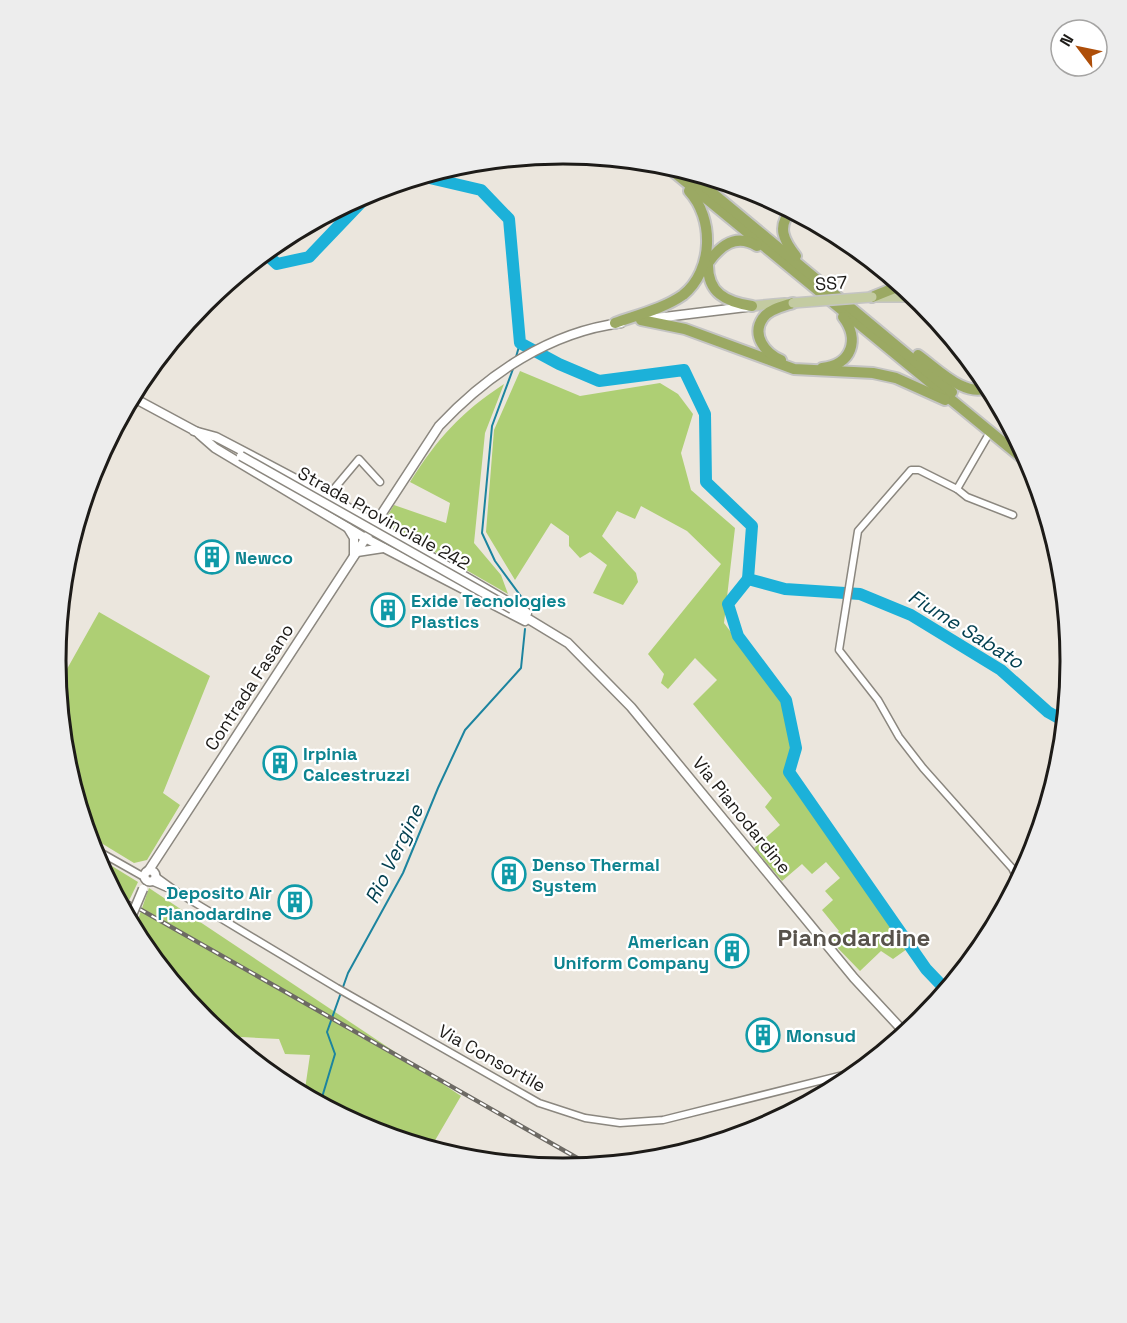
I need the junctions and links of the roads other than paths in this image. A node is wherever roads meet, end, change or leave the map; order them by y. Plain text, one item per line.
1 (676, 177) edge
2 (681, 179) edge
3 (701, 184) edge
4 (784, 215) edge
5 (787, 217) edge
6 (784, 221) junction
7 (791, 268) junction
8 (822, 288) junction
9 (893, 288) edge
10 (841, 297) junction
11 (872, 297) junction
12 (902, 297) edge
13 (793, 303) junction
14 (752, 306) junction
15 (641, 320) junction
16 (615, 323) junction
17 (980, 390) edge
18 (140, 401) edge
19 (972, 417) junction
20 (194, 431) junction
21 (990, 432) junction
22 (1008, 438) edge
23 (1015, 452) edge
24 (380, 482) dead end
25 (957, 489) junction
26 (328, 496) junction
27 (385, 508) junction
28 (362, 514) junction
29 (1012, 515) dead end
30 (375, 522) junction
31 (348, 527) junction
32 (388, 530) junction
33 (365, 538) junction
34 (387, 548) junction
35 (356, 555) junction
36 (543, 627) junction
37 (105, 854) edge
38 (1014, 872) edge
39 (148, 877) junction
40 (134, 912) edge
41 (900, 1028) edge
42 (838, 1076) edge

1 - 16 highway
2 - 7 highway, SS7
3 - 8 highway
4 - 6 highway
5 - 6 highway
6 - 8 highway
7 - 8 highway, SS7
7 - 14 highway
8 - 10 highway
8 - 13 highway, SS7
8 - 19 highway
9 - 11 highway
10 - 17 highway
10 - 22 highway
11 - 12 main road, SS7
11 - 13 main road, SS7 / SS7, bridge
13 - 14 main road, SS7
14 - 15 street, Contrada Fasano
15 - 16 street, Contrada Fasano
15 - 19 highway
16 - 27 street, Contrada Fasano
18 - 20 street
19 - 21 highway
20 - 26 street
20 - 31 street
20 - 36 street, Strada Provinciale 242, bridge
21 - 23 highway
21 - 25 street
24 - 26 street
25 - 29 street
25 - 38 street
26 - 28 street
27 - 28 street
27 - 30 street, Contrada Fasano
27 - 32 street
28 - 30 street
30 - 32 street
30 - 33 street, Contrada Fasano
31 - 33 street
31 - 35 street
32 - 36 street
33 - 34 street
33 - 35 street, Contrada Fasano
34 - 35 street
34 - 36 street
35 - 39 street, Contrada Fasano
36 - 41 street, Via Pianodardine
37 - 39 street, Via Consortile
39 - 40 street, bridge
39 - 42 street, Via Consortile

